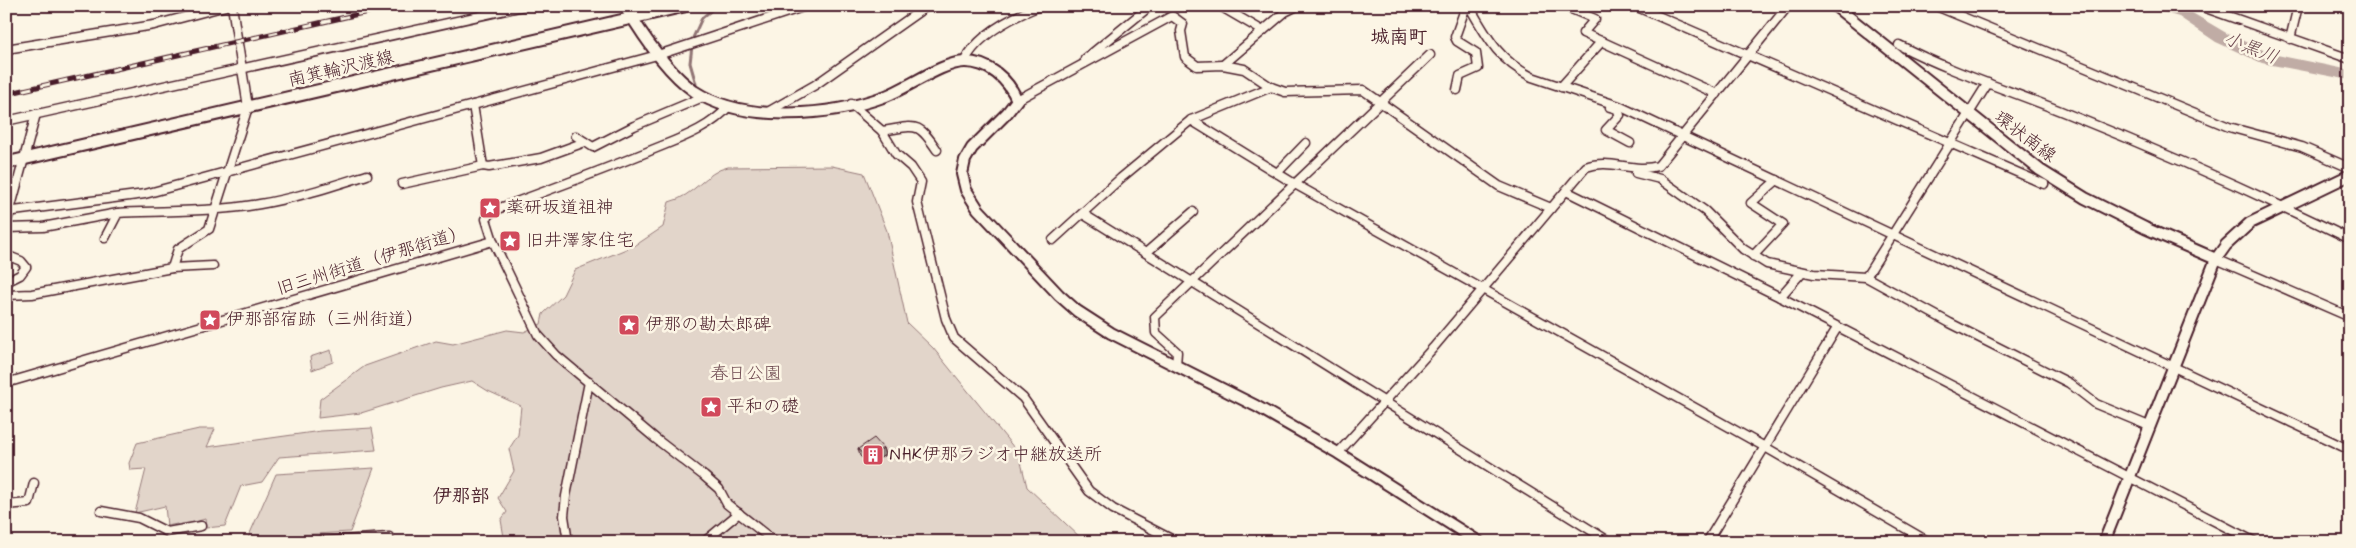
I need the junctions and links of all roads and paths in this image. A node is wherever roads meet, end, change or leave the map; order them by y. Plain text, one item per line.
1 (226, 6) edge
2 (232, 6) edge
3 (524, 6) edge
4 (625, 6) edge
5 (684, 6) edge
6 (806, 6) edge
7 (927, 6) edge
8 (1040, 6) edge
9 (1150, 6) edge
10 (1220, 6) edge
11 (1297, 6) edge
12 (1467, 6) edge
13 (1564, 6) edge
14 (1636, 6) edge
15 (1788, 6) edge
16 (1835, 6) edge
17 (1936, 6) edge
18 (2200, 6) edge
19 (2298, 6) edge
20 (632, 18) junction
21 (1263, 31) junction
22 (2290, 39) junction
23 (1602, 41) junction
24 (1899, 45) dead end
25 (6, 49) edge
26 (661, 54) junction
27 (1430, 55) dead end
28 (1749, 55) junction
29 (2350, 59) edge
30 (964, 62) junction
31 (1223, 66) junction
32 (1074, 68) junction
33 (242, 69) junction
34 (1988, 83) junction
35 (1271, 87) junction
36 (1561, 87) junction
37 (1457, 90) dead end
38 (1576, 92) junction
39 (1717, 94) junction
40 (703, 97) junction
41 (1017, 100) junction
42 (1380, 100) junction
43 (851, 104) junction
44 (473, 105) junction
45 (729, 106) junction
46 (248, 107) junction
47 (766, 113) junction
48 (36, 114) junction
49 (1969, 114) junction
50 (1192, 120) junction
51 (6, 121) edge
52 (882, 131) junction
53 (576, 136) dead end
54 (1682, 137) junction
55 (585, 142) junction
56 (1306, 143) dead end
57 (1630, 143) dead end
58 (1952, 143) junction
59 (938, 150) dead end
60 (24, 159) junction
61 (6, 163) edge
62 (1616, 165) junction
63 (483, 166) junction
64 (2350, 168) edge
65 (227, 172) junction
66 (1277, 173) junction
67 (367, 175) dead end
68 (2350, 175) edge
69 (1777, 180) junction
70 (402, 184) dead end
71 (1294, 184) junction
72 (2044, 184) dead end
73 (1566, 191) junction
74 (2290, 204) junction
75 (1551, 208) junction
76 (216, 209) junction
77 (9, 212) edge
78 (1193, 212) dead end
79 (118, 213) junction
80 (1083, 214) junction
81 (6, 224) edge
82 (6, 228) edge
83 (1892, 235) junction
84 (105, 238) dead end
85 (2350, 239) edge
86 (493, 240) junction
87 (1053, 240) dead end
88 (1147, 252) junction
89 (6, 255) edge
90 (1752, 256) junction
91 (2216, 259) junction
92 (213, 266) dead end
93 (172, 268) junction
94 (1802, 272) junction
95 (1866, 277) junction
96 (6, 282) edge
97 (1191, 282) junction
98 (1484, 290) junction
99 (6, 295) edge
100 (1780, 297) junction
101 (2350, 317) edge
102 (1837, 328) junction
103 (1176, 365) junction
104 (2174, 367) junction
105 (589, 382) junction
106 (6, 383) edge
107 (1386, 403) junction
108 (2149, 426) junction
109 (1765, 447) junction
110 (2350, 450) edge
111 (1338, 453) junction
112 (2129, 478) junction
113 (34, 483) dead end
114 (6, 505) edge
115 (101, 510) dead end
116 (739, 514) junction
117 (201, 526) dead end
118 (390, 537) edge
119 (310, 542) edge
120 (568, 542) edge
121 (704, 542) edge
122 (775, 542) edge
123 (1177, 542) edge
124 (1479, 542) edge
125 (1610, 542) edge
126 (1707, 542) edge
127 (1929, 542) edge
128 (2104, 542) edge
129 (2254, 542) edge

1 - 25 street
2 - 33 street
3 - 33 street
4 - 20 street
5 - 20 main road, 南箕輪沢渡線
6 - 26 street
7 - 47 street
8 - 30 street
9 - 32 street
10 - 21 street
11 - 21 street
12 - 36 street
12 - 37 street
13 - 23 street
14 - 28 street
15 - 28 street
16 - 49 street, 環状南線
17 - 64 street
18 - 22 street
19 - 22 street
20 - 26 street
20 - 46 main road, 南箕輪沢渡線
21 - 31 street
22 - 29 street
23 - 36 street
23 - 39 street
24 - 34 street
26 - 40 street
26 - 44 street
27 - 42 street
28 - 39 street
28 - 58 street
30 - 41 street
30 - 43 street
31 - 32 street
31 - 35 street
32 - 41 street
33 - 46 street
33 - 48 street
34 - 49 street
34 - 74 street
35 - 42 street
35 - 50 street
36 - 38 street
38 - 54 street
38 - 57 street
39 - 54 street
40 - 45 street
40 - 55 street
41 - 103 street
42 - 71 street
42 - 75 street
43 - 47 street
43 - 52 street
44 - 63 street
44 - 65 street
45 - 47 street
45 - 86 street, 旧三州街道（伊那街道）
46 - 60 main road, 南箕輪沢渡線
46 - 65 street
48 - 51 street
48 - 60 street
49 - 58 street
49 - 91 street, 環状南線
50 - 66 street
50 - 80 street
52 - 59 street
52 - 123 street
53 - 55 street
54 - 62 street
54 - 69 street
55 - 63 street
56 - 66 street
58 - 72 street
58 - 83 street
60 - 61 main road, 南箕輪沢渡線
60 - 77 street
62 - 73 street
62 - 90 street
63 - 70 street
65 - 76 street
65 - 77 street
66 - 71 street
67 - 76 street
68 - 74 street
69 - 83 street
69 - 90 street
71 - 97 street
71 - 98 street
73 - 75 street
73 - 100 street
74 - 85 street
74 - 91 street
75 - 98 street
76 - 79 street
76 - 93 street
77 - 81 street
78 - 88 street
79 - 82 street
79 - 84 street
80 - 87 street
80 - 88 street
83 - 95 street
83 - 104 street
86 - 105 street
86 - 106 street, 旧三州街道（伊那街道）
88 - 97 street
89 - 96 street
90 - 94 street
91 - 101 street
91 - 104 street
92 - 93 street
93 - 99 street
94 - 95 street
94 - 100 street
95 - 108 street
97 - 103 street
97 - 107 street
98 - 107 street
98 - 109 street
100 - 102 street
102 - 109 street
102 - 112 street
103 - 111 street
104 - 108 street
104 - 110 street
105 - 116 street
105 - 120 street
107 - 111 street
107 - 125 street
108 - 112 street
109 - 126 street
109 - 127 street
111 - 124 street
112 - 128 street
112 - 129 street
113 - 114 street
115 - 117 street
116 - 121 street
116 - 122 street
118 - 119 street

